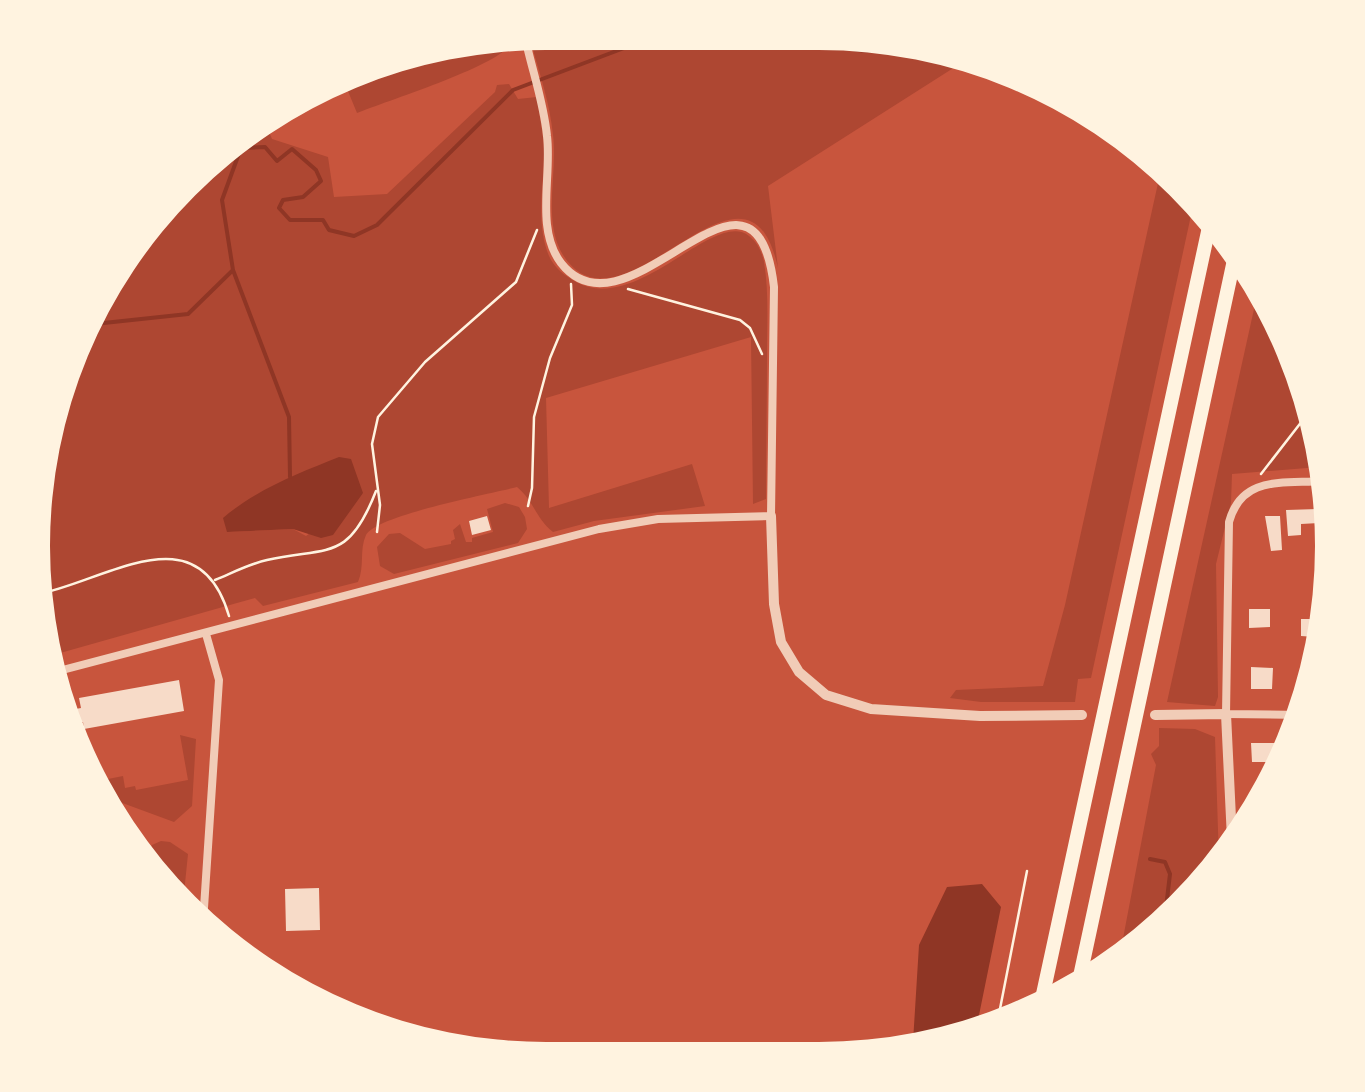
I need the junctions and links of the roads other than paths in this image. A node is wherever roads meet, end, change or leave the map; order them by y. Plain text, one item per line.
1 (528, 51) edge
2 (1207, 237) edge
3 (1232, 271) edge
4 (1311, 482) edge
5 (771, 516) junction
6 (206, 634) junction
7 (66, 669) edge
8 (1155, 714) dead end
9 (1226, 714) junction
10 (1082, 715) dead end
11 (1285, 715) edge
12 (1231, 822) edge
13 (204, 905) edge
14 (1082, 966) edge
15 (1044, 988) edge

1 - 5 street
2 - 15 highway
3 - 14 highway
4 - 9 street
5 - 6 street
5 - 10 street
6 - 7 street
6 - 13 street
8 - 9 street
9 - 11 street
9 - 12 street

